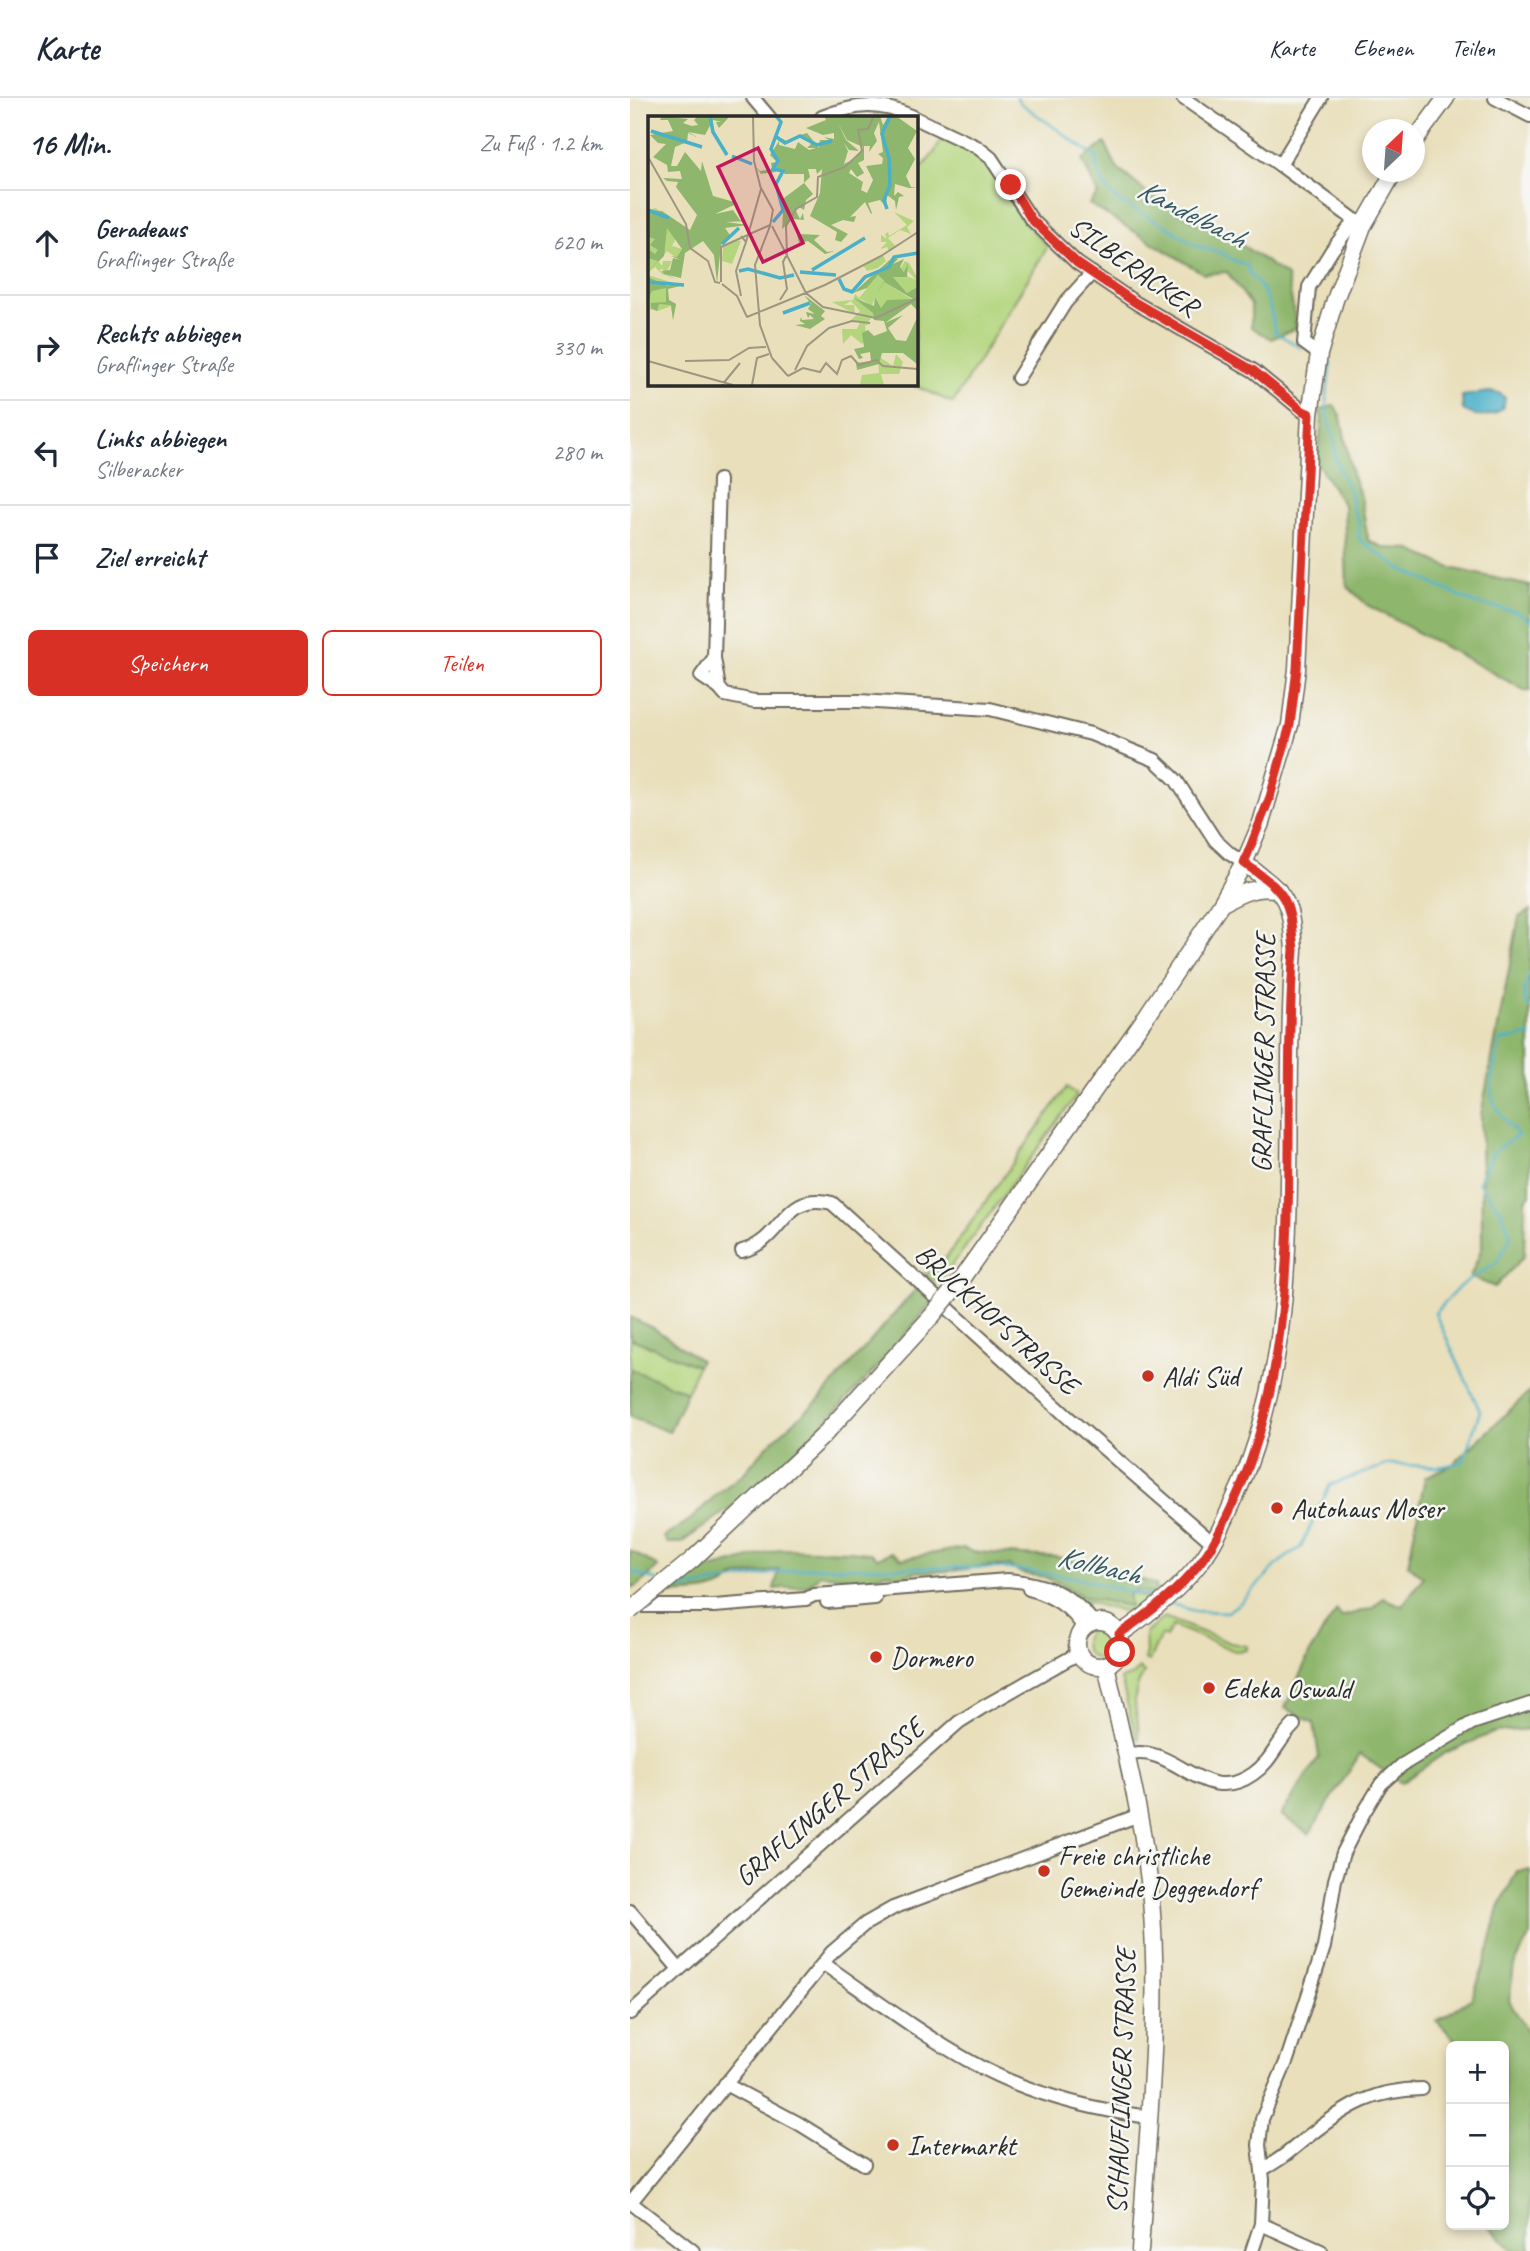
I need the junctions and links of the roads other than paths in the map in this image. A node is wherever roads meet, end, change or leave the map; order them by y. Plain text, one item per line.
1 (753, 98) edge
2 (1183, 98) edge
3 (1321, 98) edge
4 (1446, 98) edge
5 (1495, 98) edge
6 (768, 116) edge
7 (824, 116) edge
8 (907, 116) edge
9 (1530, 116) edge
10 (917, 120) edge
11 (1425, 126) edge
12 (1280, 165) junction
13 (1387, 182) edge
14 (1359, 223) junction
15 (1092, 273) junction
16 (1319, 354) junction
17 (1017, 378) dead end
18 (1310, 414) junction
19 (719, 480) dead end
20 (1244, 863) junction
21 (1278, 890) junction
22 (1221, 904) junction
23 (742, 1251) dead end
24 (1213, 1543) junction
25 (630, 1609) edge
26 (1088, 1625) junction
27 (1119, 1634) junction
28 (1079, 1653) junction
29 (1105, 1665) junction
30 (1526, 1708) edge
31 (1294, 1725) dead end
32 (1127, 1755) junction
33 (1139, 1815) junction
34 (630, 1911) edge
35 (824, 1964) junction
36 (679, 1969) junction
37 (630, 2014) edge
38 (724, 2084) junction
39 (1422, 2088) dead end
40 (1149, 2117) junction
41 (864, 2164) dead end
42 (1262, 2169) junction
43 (630, 2202) edge
44 (1261, 2224) junction
45 (693, 2251) edge
46 (1140, 2251) edge
47 (1252, 2251) edge
48 (1321, 2251) edge

1 - 6 street
2 - 12 street
3 - 12 street
4 - 11 main road
5 - 9 street
7 - 8 street, SILBERACKER
10 - 15 street, SILBERACKER
12 - 14 street
13 - 14 main road
14 - 16 main road
14 - 16 street
15 - 17 street
15 - 18 street, SILBERACKER
16 - 18 main road
18 - 20 main road
19 - 20 street
20 - 21 main road, GRAFLINGER STRASSE
20 - 22 main road
21 - 22 main road
21 - 24 main road, GRAFLINGER STRASSE
22 - 25 main road, bridge
23 - 24 street, BRUCKHOFSTRASSE
24 - 27 main road, GRAFLINGER STRASSE
25 - 26 street
26 - 27 main road
26 - 28 main road
27 - 29 main road
28 - 29 main road
28 - 36 street, GRAFLINGER STRASSE
29 - 32 main road, SCHAUFLINGER STRASSE
30 - 42 street
31 - 32 street
32 - 33 main road, SCHAUFLINGER STRASSE
33 - 35 street
33 - 40 main road, SCHAUFLINGER STRASSE
34 - 36 street
35 - 38 street
35 - 40 street
36 - 37 street, GRAFLINGER STRASSE
38 - 41 street
38 - 43 street
39 - 42 street
40 - 46 main road, SCHAUFLINGER STRASSE
42 - 44 street
43 - 45 street
44 - 47 street
44 - 48 street

